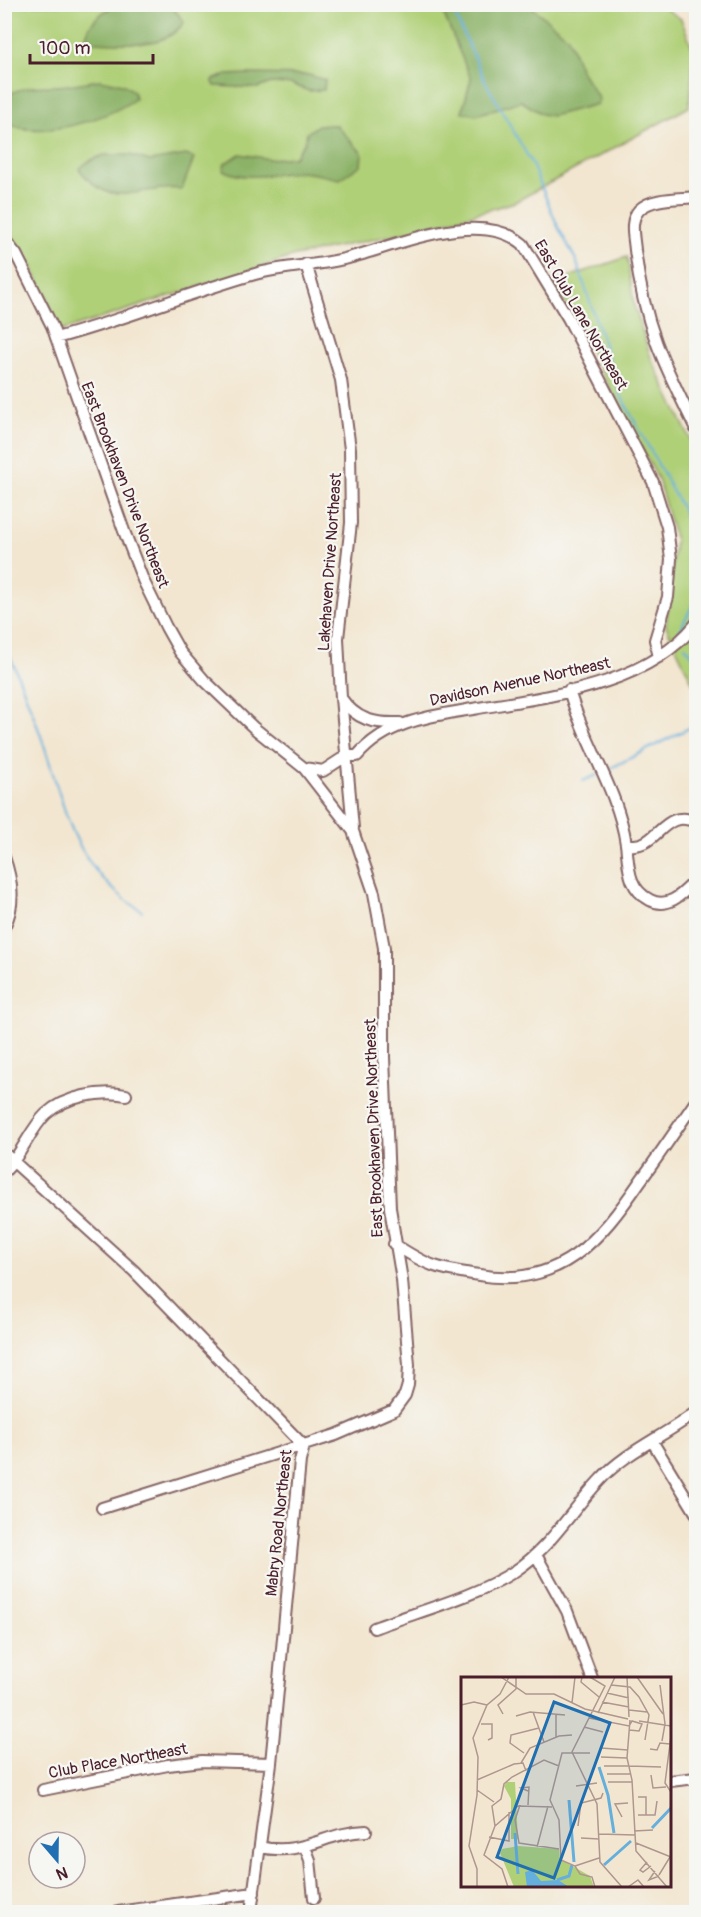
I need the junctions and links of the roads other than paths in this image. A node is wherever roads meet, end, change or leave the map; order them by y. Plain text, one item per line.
1 (696, 197) edge
2 (4, 239) edge
3 (306, 264) junction
4 (56, 338) junction
5 (696, 429) edge
6 (696, 624) edge
7 (658, 657) junction
8 (569, 690) junction
9 (341, 698) junction
10 (405, 723) junction
11 (352, 756) junction
12 (304, 768) junction
13 (696, 822) edge
14 (353, 831) junction
15 (626, 844) junction
16 (4, 856) edge
17 (696, 880) edge
18 (4, 927) edge
19 (126, 1095) dead end
20 (696, 1101) edge
21 (4, 1153) edge
22 (14, 1162) junction
23 (4, 1172) edge
24 (394, 1244) junction
25 (696, 1412) edge
26 (652, 1441) junction
27 (301, 1447) junction
28 (102, 1508) dead end
29 (696, 1513) edge
30 (536, 1555) junction
31 (374, 1628) dead end
32 (591, 1677) edge
33 (272, 1763) junction
34 (696, 1778) edge
35 (671, 1781) edge
36 (43, 1790) dead end
37 (366, 1831) dead end
38 (260, 1847) junction
39 (305, 1847) junction
40 (254, 1893) junction
41 (314, 1898) dead end
42 (118, 1912) edge
43 (251, 1912) edge

1 - 5 street
2 - 4 street, East Brookhaven Drive Northeast
3 - 4 street, East Club Lane Northeast
3 - 7 street, East Club Lane Northeast
3 - 9 street, Lakehaven Drive Northeast
4 - 12 street, East Brookhaven Drive Northeast
6 - 7 street, Davidson Avenue Northeast
7 - 8 street, Davidson Avenue Northeast
8 - 10 street, Davidson Avenue Northeast
8 - 15 street
9 - 10 street, Davidson Avenue Northeast
9 - 11 street, Lakehaven Drive Northeast
10 - 11 street, Davidson Avenue Northeast
11 - 12 street
11 - 14 street, Lakehaven Drive Northeast
12 - 14 street, East Brookhaven Drive Northeast
13 - 15 street
14 - 24 street, East Brookhaven Drive Northeast
15 - 17 street
16 - 18 street
19 - 22 street
20 - 24 street
21 - 22 street, Mabry Road Northeast
22 - 23 street
22 - 27 street, Mabry Road Northeast
24 - 27 street, East Brookhaven Drive Northeast
25 - 26 street
26 - 29 street
26 - 30 street
27 - 28 street, East Brookhaven Drive Northeast
27 - 33 street, Mabry Road Northeast
30 - 31 street
30 - 32 street
33 - 36 street, Club Place Northeast
33 - 38 street, Mabry Road Northeast
34 - 35 street
37 - 39 street
38 - 39 street
38 - 40 street, Mabry Road Northeast
39 - 41 street
40 - 42 street
40 - 43 street, Mabry Road Northeast

